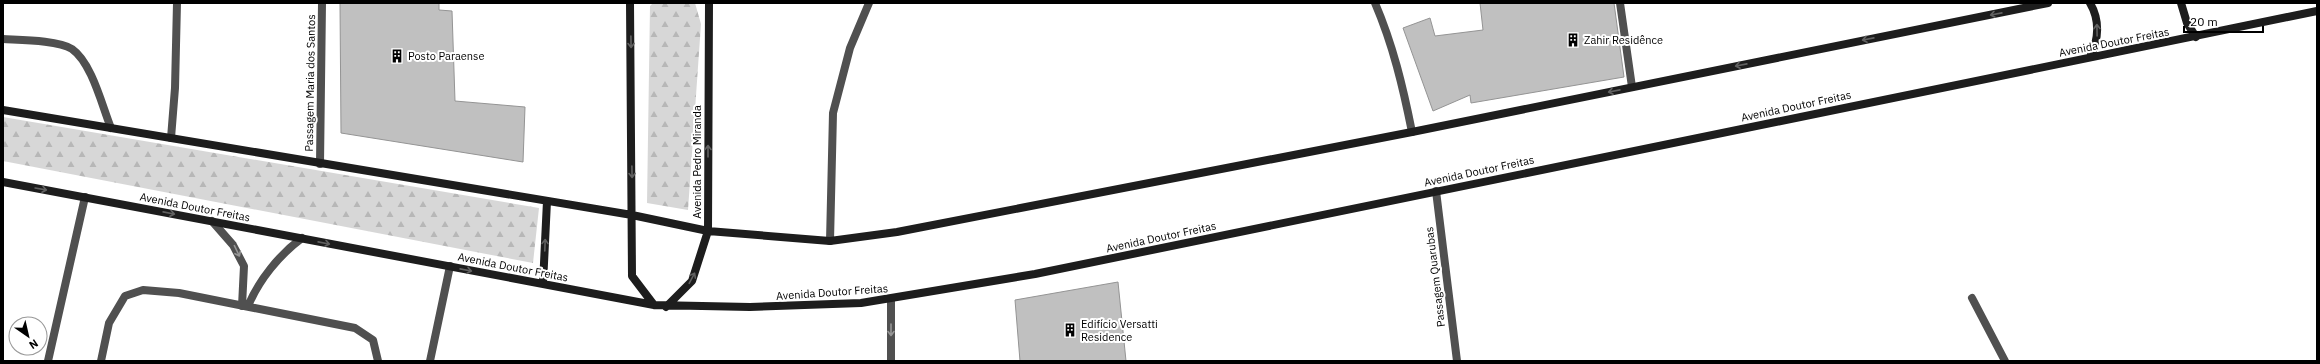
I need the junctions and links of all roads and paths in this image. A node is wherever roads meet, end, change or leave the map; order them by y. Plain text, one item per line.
1 (176, 3) edge
2 (322, 3) edge
3 (630, 3) edge
4 (636, 3) edge
5 (704, 3) edge
6 (710, 3) edge
7 (869, 3) edge
8 (1375, 3) edge
9 (1620, 3) edge
10 (2048, 3) edge
11 (2090, 3) edge
12 (2181, 3) edge
13 (2317, 11) edge
14 (630, 14) junction
15 (709, 16) junction
16 (2196, 37) junction
17 (3, 39) edge
18 (2090, 57) junction
19 (1632, 87) junction
20 (3, 110) edge
21 (111, 128) junction
22 (1412, 132) junction
23 (171, 138) junction
24 (320, 164) junction
25 (3, 182) edge
26 (1436, 191) junction
27 (86, 197) junction
28 (547, 201) junction
29 (632, 215) junction
30 (212, 221) junction
31 (708, 232) junction
32 (302, 238) junction
33 (830, 241) junction
34 (450, 266) junction
35 (543, 284) junction
36 (1972, 298) dead end
37 (892, 299) junction
38 (654, 305) junction
39 (245, 306) junction
40 (666, 307) junction
41 (48, 361) edge
42 (101, 361) edge
43 (378, 361) edge
44 (430, 361) edge
45 (891, 361) edge
46 (1457, 361) edge
47 (2005, 361) edge

1 - 23 street
2 - 24 street, Passagem Maria dos Santos
3 - 14 main road
4 - 14 main road
5 - 15 main road
6 - 15 main road, Avenida Pedro Miranda
7 - 33 street
8 - 22 street
9 - 19 street
10 -> 19 main road
18 -> 11 main road
12 - 16 main road
13 - 16 main road, Avenida Doutor Freitas
14 -> 29 main road
31 -> 15 main road, Avenida Pedro Miranda
16 - 18 main road, Avenida Doutor Freitas
17 - 21 street
18 - 26 main road, Avenida Doutor Freitas
19 -> 22 main road
20 - 21 main road
21 - 23 main road
22 - 33 main road
23 - 24 main road
24 - 28 main road
25 -> 27 main road, Avenida Doutor Freitas
26 - 37 main road, Avenida Doutor Freitas
26 - 46 street, Passagem Quarubas
27 -> 30 main road, Avenida Doutor Freitas
27 - 41 street
28 - 29 main road
35 -> 28 main road
29 - 31 main road
29 - 38 main road
30 - 32 main road, Avenida Doutor Freitas
30 -> 39 street
31 - 33 main road
40 -> 31 main road, Avenida Pedro Miranda
32 -> 34 main road, Avenida Doutor Freitas
32 - 39 street
34 -> 35 main road, Avenida Doutor Freitas
34 - 44 street
35 - 38 main road, Avenida Doutor Freitas
36 - 47 street
37 - 40 main road, Avenida Doutor Freitas
37 -> 45 street
38 - 40 main road, Avenida Doutor Freitas
39 - 42 street
39 - 43 street

